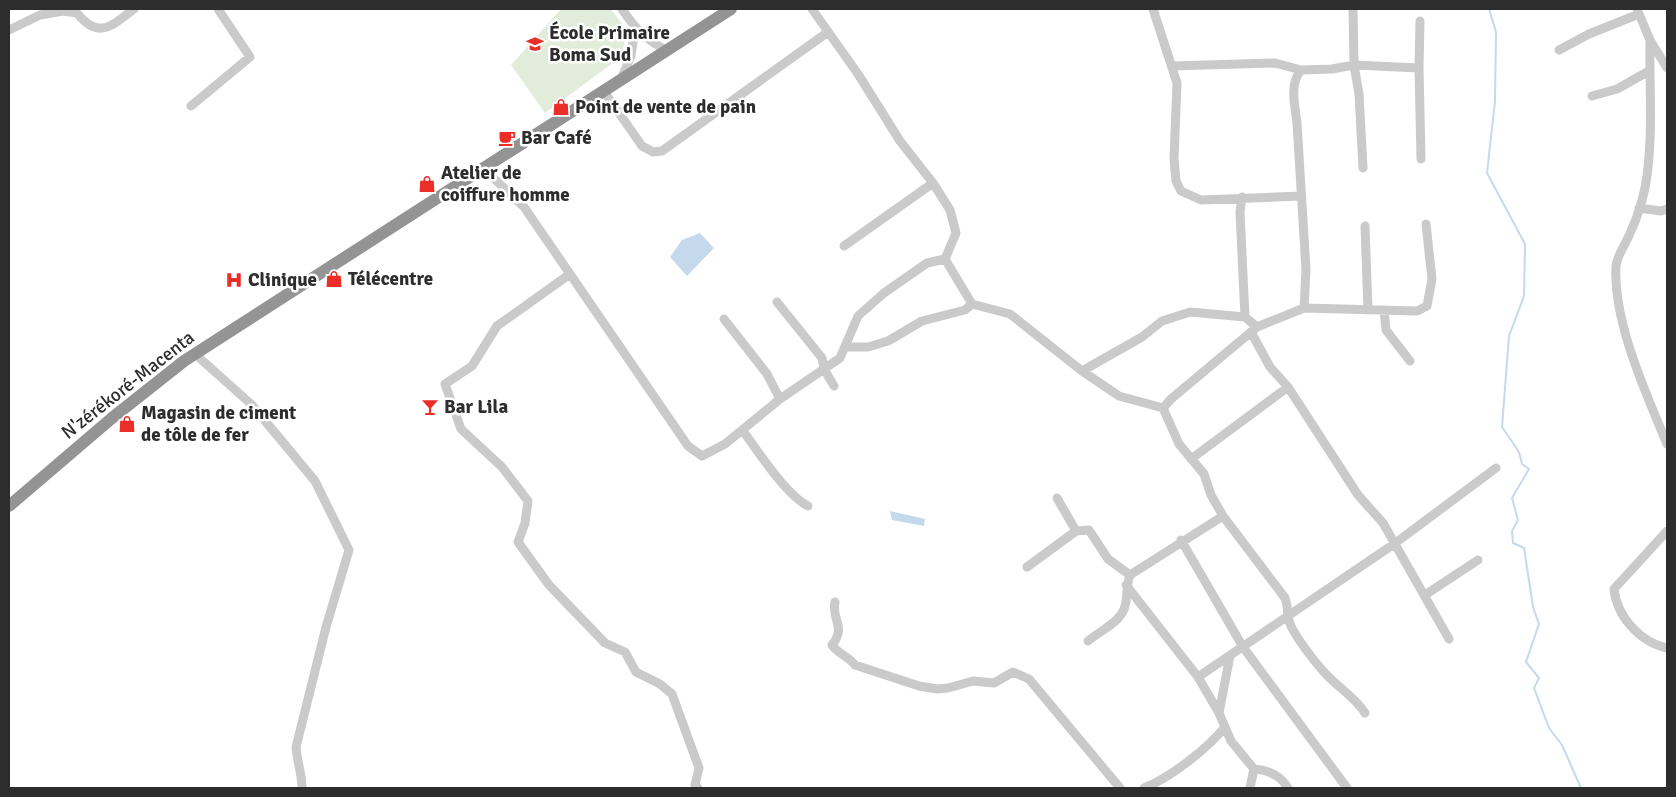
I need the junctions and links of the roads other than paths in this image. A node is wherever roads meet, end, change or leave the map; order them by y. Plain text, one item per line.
1 (134, 9) edge
2 (218, 9) edge
3 (622, 9) edge
4 (731, 9) edge
5 (812, 9) edge
6 (1153, 9) edge
7 (1353, 9) edge
8 (63, 10) edge
9 (1638, 11) edge
10 (1420, 21) dead end
11 (635, 28) junction
12 (9, 30) edge
13 (828, 32) junction
14 (1650, 40) junction
15 (667, 50) junction
16 (1559, 50) dead end
17 (1354, 65) junction
18 (1172, 66) junction
19 (1419, 68) junction
20 (1667, 68) edge
21 (1301, 70) junction
22 (1649, 70) junction
23 (622, 77) junction
24 (603, 90) junction
25 (1592, 96) dead end
26 (191, 106) dead end
27 (1421, 159) dead end
28 (482, 167) junction
29 (1363, 168) dead end
30 (933, 183) junction
31 (1301, 196) junction
32 (1242, 197) junction
33 (1640, 208) junction
34 (1667, 209) edge
35 (1426, 224) dead end
36 (1366, 226) dead end
37 (844, 246) dead end
38 (945, 259) junction
39 (570, 274) junction
40 (777, 302) dead end
41 (972, 304) junction
42 (1304, 308) junction
43 (1368, 310) junction
44 (1384, 310) junction
45 (1245, 317) junction
46 (724, 319) dead end
47 (1254, 329) junction
48 (845, 347) junction
49 (195, 354) junction
50 (1410, 362) dead end
51 (824, 370) junction
52 (1082, 371) junction
53 (834, 386) dead end
54 (1288, 386) junction
55 (780, 399) junction
56 (1163, 408) junction
57 (743, 431) junction
58 (1667, 444) edge
59 (1192, 459) junction
60 (1496, 468) dead end
61 (1056, 498) dead end
62 (9, 506) edge
63 (808, 506) dead end
64 (1222, 516) junction
65 (1076, 531) junction
66 (1667, 531) edge
67 (1181, 540) junction
68 (1394, 544) junction
69 (1478, 560) dead end
70 (1027, 567) dead end
71 (1130, 575) junction
72 (1126, 585) junction
73 (1425, 594) junction
74 (834, 602) dead end
75 (1288, 616) junction
76 (1448, 639) dead end
77 (1088, 641) dead end
78 (1243, 647) junction
79 (1667, 648) edge
80 (1230, 656) junction
81 (1198, 677) junction
82 (1219, 713) junction
83 (1365, 713) dead end
84 (1225, 727) junction
85 (1254, 769) junction
86 (302, 788) edge
87 (698, 788) edge
88 (1120, 788) edge
89 (1144, 788) edge
90 (1250, 788) edge
91 (1288, 788) edge
92 (1347, 788) edge

1 - 8 street
2 - 26 street
3 - 11 street
4 - 15 highway, N'zérékoré-Macenta
5 - 13 street
6 - 18 street
7 - 17 street
8 - 12 street
9 - 14 street
9 - 16 street
10 - 19 street
11 - 15 street
11 - 23 street
13 - 24 street
13 - 30 street
14 - 20 street
14 - 22 street
15 - 23 highway, N'zérékoré-Macenta
17 - 19 street
17 - 21 street
17 - 29 street
18 - 21 street
18 - 32 street
19 - 27 street
21 - 31 street
22 - 25 street
22 - 33 street
23 - 24 highway, N'zérékoré-Macenta
24 - 28 highway, N'zérékoré-Macenta
28 - 39 street
28 - 49 highway, N'zérékoré-Macenta
30 - 37 street
30 - 38 street
31 - 32 street
31 - 42 street
32 - 45 street
33 - 34 street
33 - 58 street
35 - 44 street
36 - 43 street
38 - 41 street
38 - 48 street
39 - 57 street
39 - 87 street
40 - 51 street
41 - 48 street
41 - 52 street
42 - 43 street
42 - 47 street
43 - 44 street
44 - 50 street
45 - 47 street
45 - 52 street
46 - 55 street
47 - 54 street
47 - 56 street
48 - 51 street
49 - 62 highway, N'zérékoré-Macenta
49 - 86 street
51 - 53 street
51 - 55 street
52 - 56 street
54 - 59 street
54 - 68 street
55 - 57 street
56 - 59 street
57 - 63 street
59 - 64 street
60 - 68 street
61 - 65 street
64 - 67 street
64 - 75 street
65 - 70 street
65 - 71 street
66 - 79 street
67 - 71 street
67 - 78 street
68 - 73 street
68 - 75 street
69 - 73 street
71 - 72 street
72 - 77 street
72 - 81 street
73 - 76 street
74 - 88 street
75 - 78 street
75 - 83 street
78 - 80 street
78 - 92 street
80 - 81 street
80 - 82 street
81 - 82 street
82 - 84 street
84 - 85 street
84 - 89 street
85 - 90 street
85 - 91 street

